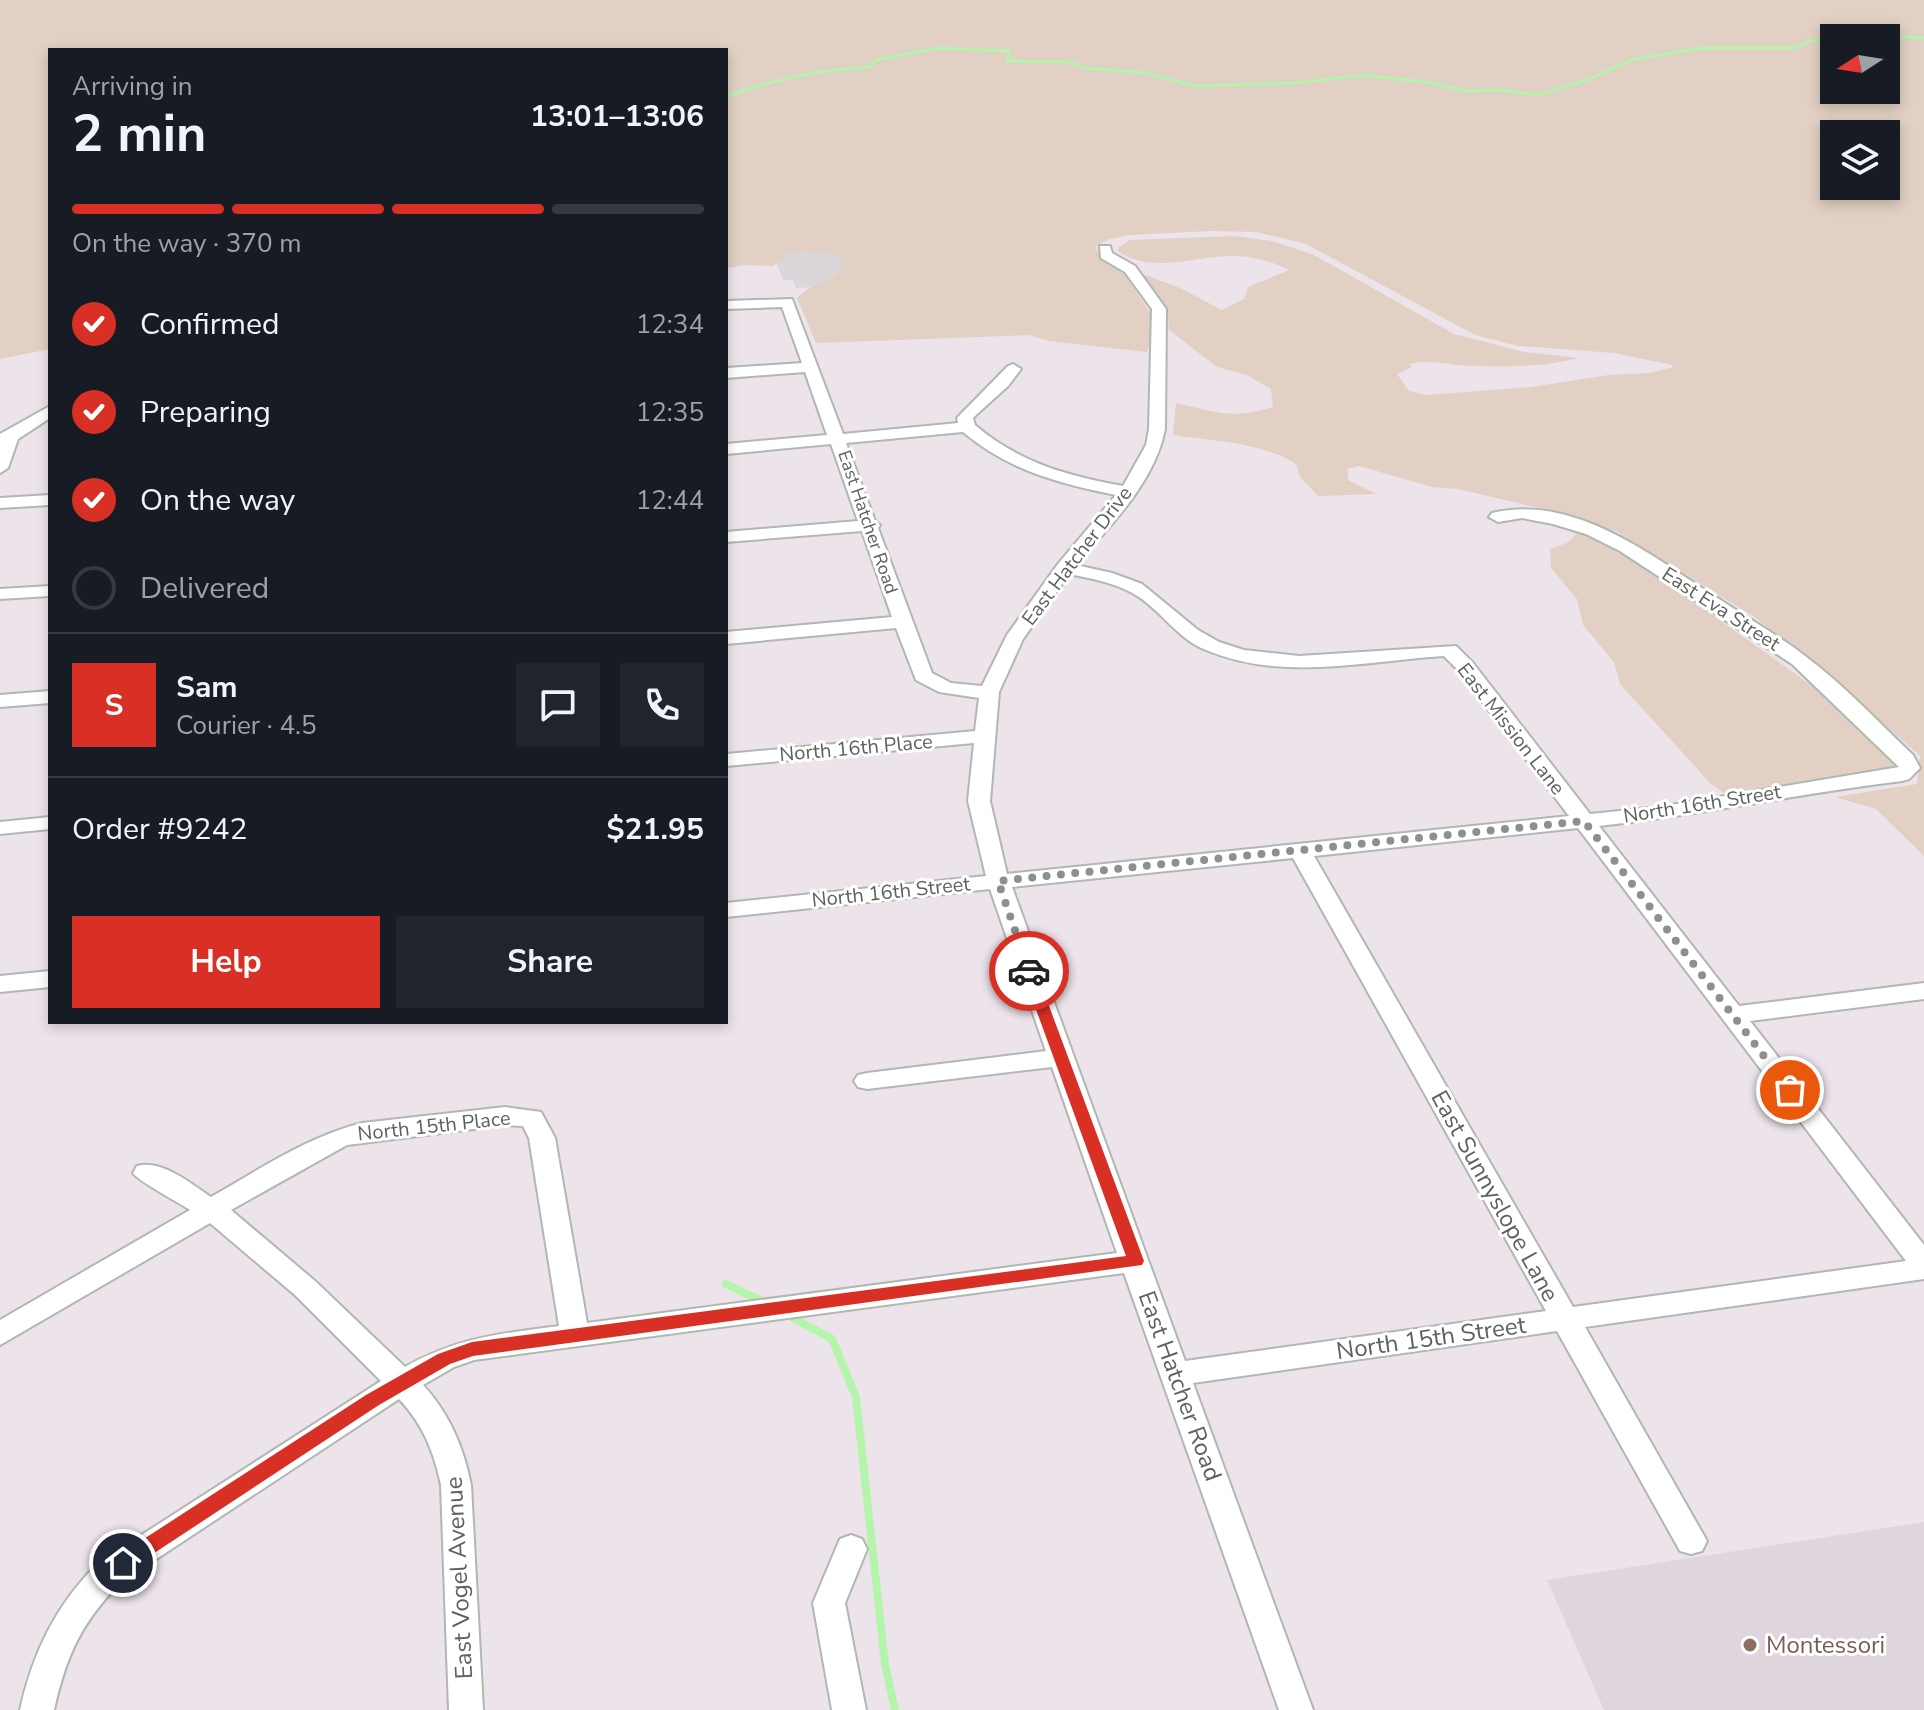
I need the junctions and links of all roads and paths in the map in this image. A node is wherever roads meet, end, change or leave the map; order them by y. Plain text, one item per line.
1 (1105, 249) dead end
2 (728, 305) edge
3 (811, 367) junction
4 (1013, 369) dead end
5 (728, 373) edge
6 (48, 412) edge
7 (967, 427) junction
8 (5, 438) edge
9 (839, 439) junction
10 (728, 449) edge
11 (0, 468) edge
12 (1126, 492) junction
13 (48, 500) edge
14 (0, 503) edge
15 (1498, 517) dead end
16 (871, 525) junction
17 (728, 537) edge
18 (1064, 568) junction
19 (48, 591) edge
20 (0, 594) edge
21 (903, 622) junction
22 (728, 638) edge
23 (989, 692) junction
24 (48, 697) edge
25 (0, 701) edge
26 (986, 736) junction
27 (728, 760) edge
28 (1910, 768) joint
29 (1584, 821) junction
30 (48, 823) edge
31 (0, 828) edge
32 (1300, 851) junction
33 (998, 881) junction
34 (728, 910) edge
35 (48, 979) edge
36 (0, 984) edge
37 (1924, 991) edge
38 (1733, 1015) junction
39 (1061, 1058) junction
40 (867, 1081) dead end
41 (146, 1173) dead end
42 (212, 1210) junction
43 (1136, 1261) junction
44 (1924, 1267) edge
45 (1565, 1320) junction
46 (574, 1333) junction
47 (0, 1334) edge
48 (1176, 1374) junction
49 (403, 1384) junction
50 (1691, 1541) dead end
51 (851, 1549) dead end
52 (37, 1710) edge
53 (466, 1710) edge
54 (849, 1710) edge
55 (1296, 1710) edge

1 - 12 street, East Hatcher Drive
2 - 3 street, East Hatcher Road
3 - 5 street
3 - 9 street, East Hatcher Road
4 - 7 street
6 - 8 street
7 - 9 street
7 - 12 street
8 - 11 street
9 - 10 street
9 - 16 street, East Hatcher Road
12 - 18 street, East Hatcher Drive
13 - 14 street
15 - 28 street, East Eva Street
16 - 17 street
16 - 21 street, East Hatcher Road
18 - 23 street, East Hatcher Drive
18 - 29 street, East Mission Lane
19 - 20 street
21 - 22 street
21 - 23 street, East Hatcher Road
23 - 26 street, East Hatcher Drive
24 - 25 street
26 - 27 street, North 16th Place
26 - 33 street, East Hatcher Drive
28 - 29 street, North 16th Street
29 - 32 street, North 16th Street
29 - 38 street, East Mission Lane
30 - 31 street
32 - 33 street, North 16th Street
32 - 45 street, East Sunnyslope Lane
33 - 34 street, North 16th Street
33 - 39 street, East Hatcher Road
35 - 36 street
37 - 38 street
38 - 44 street, East Mission Lane
39 - 40 street
39 - 43 street, East Hatcher Road
41 - 42 street
42 - 46 street, North 15th Place
42 - 47 street, North 15th Place
42 - 49 street, East Vogel Avenue
43 - 46 street
43 - 48 street, East Hatcher Road
44 - 45 street, North 15th Street
45 - 48 street, North 15th Street
45 - 50 street, East Sunnyslope Lane
46 - 49 street
48 - 55 street, East Hatcher Road
49 - 52 street
49 - 53 street, East Vogel Avenue
51 - 54 street

